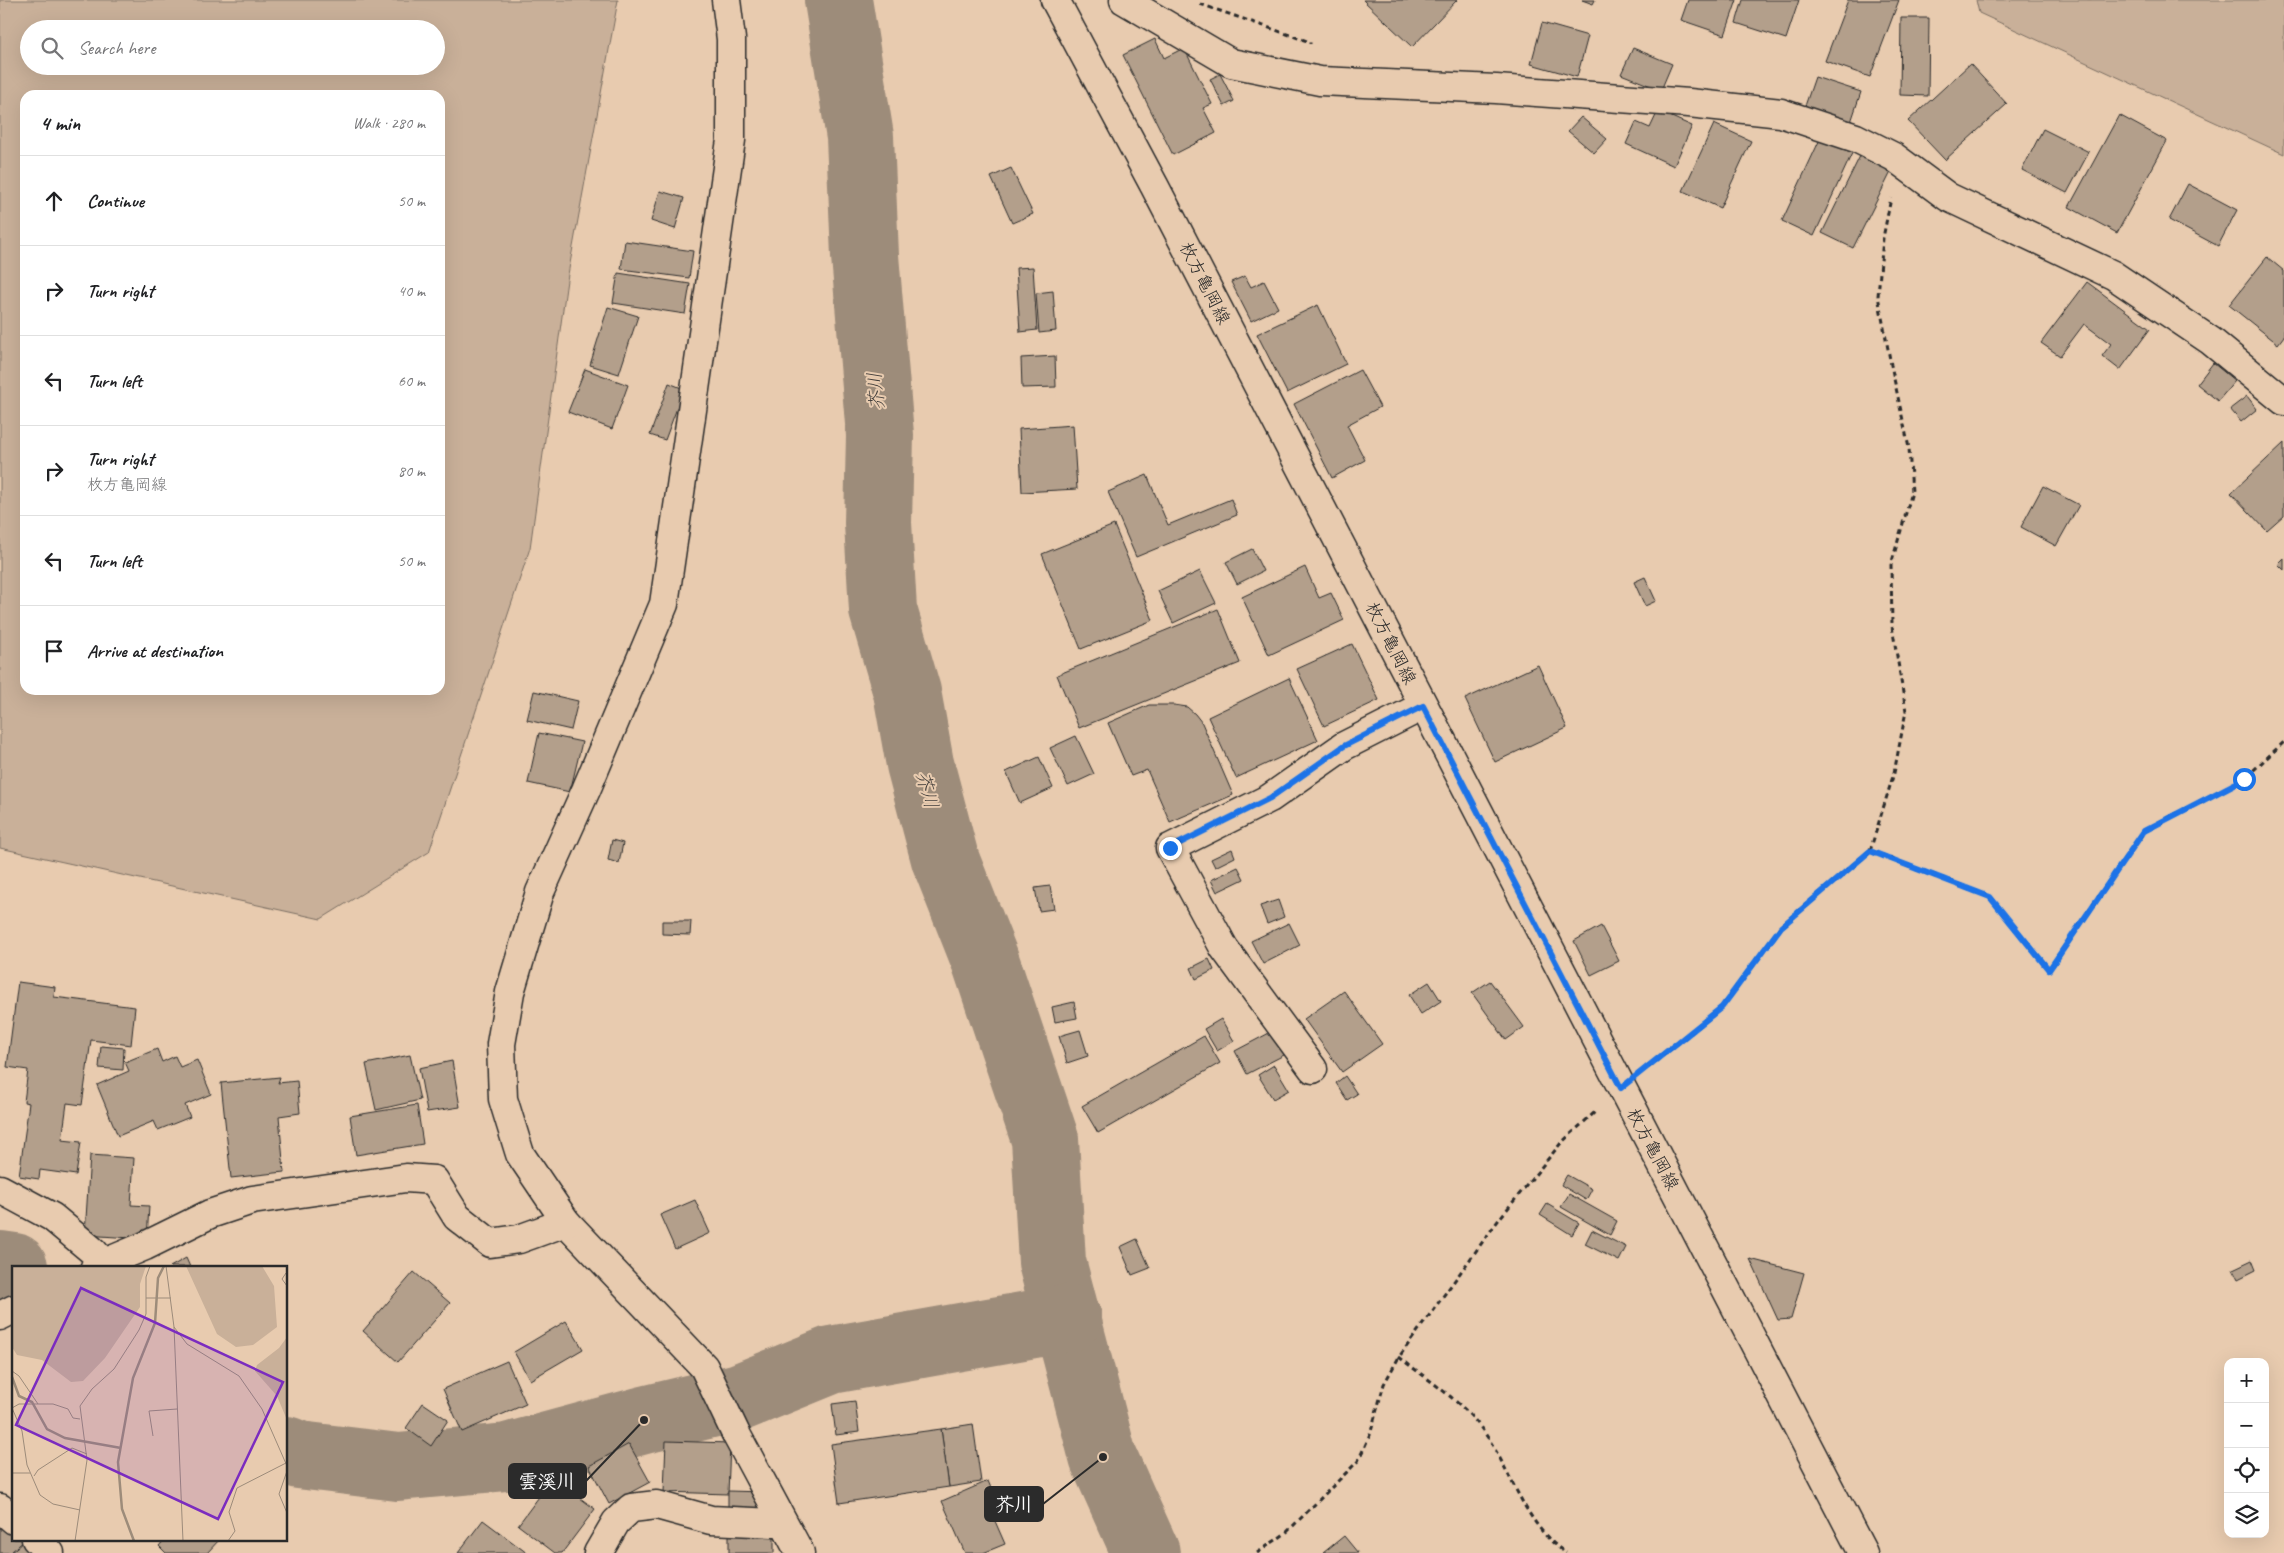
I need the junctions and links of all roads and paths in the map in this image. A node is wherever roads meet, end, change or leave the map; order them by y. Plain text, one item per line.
1 (726, 0) edge
2 (1055, 0) edge
3 (1124, 0) edge
4 (1199, 3) dead end
5 (1320, 81) junction
6 (1899, 161) junction
7 (2284, 401) edge
8 (1423, 706) junction
9 (2284, 742) edge
10 (1870, 851) junction
11 (1313, 1069) dead end
12 (1621, 1088) junction
13 (0, 1190) edge
14 (566, 1222) junction
15 (99, 1265) edge
16 (12, 1310) edge
17 (0, 1316) edge
18 (1399, 1357) junction
19 (0, 1508) edge
20 (12, 1518) edge
21 (782, 1521) junction
22 (37, 1540) edge
23 (50, 1553) edge
24 (598, 1553) edge
25 (800, 1553) edge
26 (1258, 1553) edge
27 (1566, 1553) edge
28 (1864, 1553) edge

1 - 14 street
2 - 8 street, 枚方亀岡線
3 - 5 street
4 - 5 path
5 - 6 street
6 - 7 street
6 - 10 path
8 - 11 street
8 - 12 street, 枚方亀岡線
9 - 10 path
10 - 12 path
12 - 18 path
12 - 28 street, 枚方亀岡線
13 - 15 street
14 - 15 street
14 - 21 street
16 - 17 street
18 - 26 path
18 - 27 path
19 - 20 street
21 - 24 street
21 - 25 street
22 - 23 street

